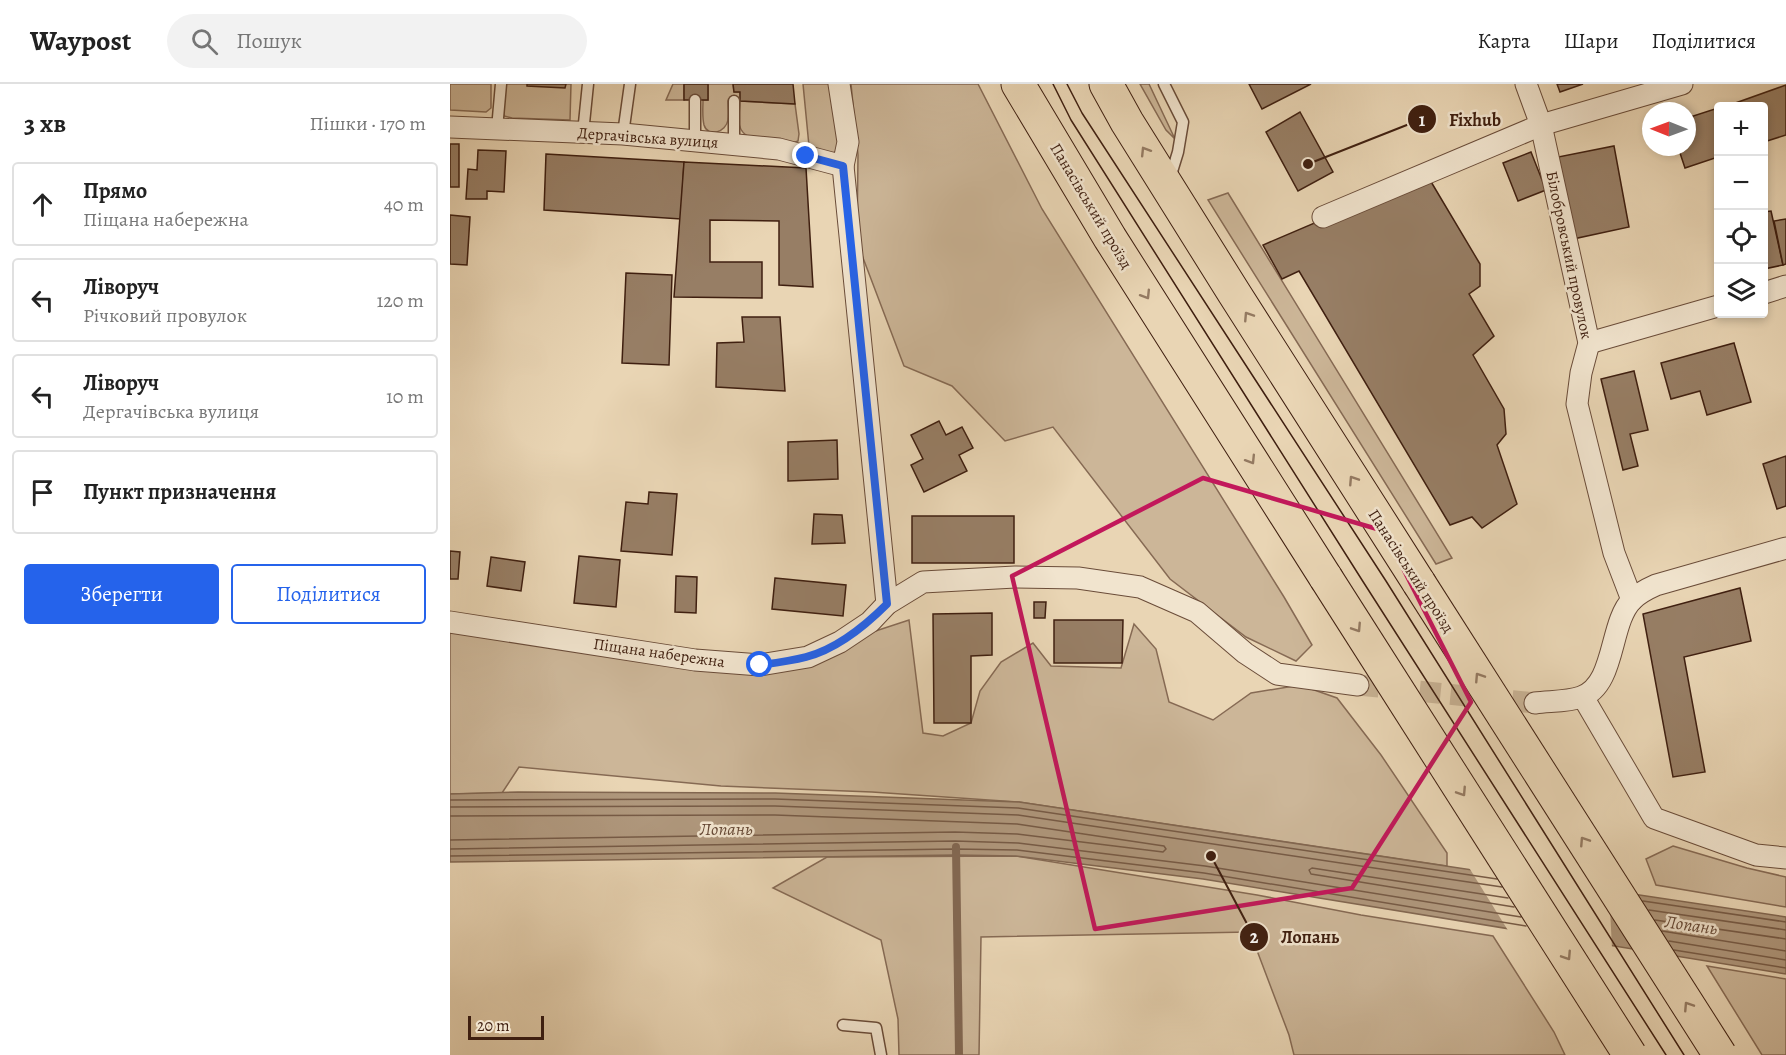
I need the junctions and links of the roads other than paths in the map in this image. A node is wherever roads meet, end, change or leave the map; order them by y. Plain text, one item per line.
1 (501, 84) edge
2 (588, 84) edge
3 (630, 84) edge
4 (839, 84) edge
5 (1018, 84) edge
6 (1106, 84) edge
7 (1164, 84) edge
8 (1526, 84) edge
9 (1682, 84) edge
10 (695, 100) dead end
11 (734, 101) dead end
12 (1541, 125) junction
13 (450, 127) edge
14 (497, 129) junction
15 (584, 132) junction
16 (623, 134) junction
17 (695, 141) junction
18 (734, 145) junction
19 (843, 166) junction
20 (1168, 187) junction
21 (1323, 217) dead end
22 (1786, 286) edge
23 (1768, 292) edge
24 (1714, 307) edge
25 (1589, 343) junction
26 (1786, 548) edge
27 (1632, 600) junction
28 (887, 604) junction
29 (450, 622) edge
30 (1358, 685) tunnel mouth
31 (1583, 697) junction
32 (1534, 703) tunnel mouth
33 (1786, 858) edge
34 (843, 1025) dead end
35 (881, 1055) edge
36 (1630, 1055) edge
37 (1720, 1055) edge

1 - 14 lane
2 - 15 lane
3 - 16 lane
4 - 19 street
5 -> 36 main road, Панасівський проїзд, bridge
20 -> 6 main road, Панасівський проїзд
7 - 20 lane
8 - 12 street, Білобровський провулок
9 - 12 street
10 - 17 lane
11 - 18 lane
12 - 21 street
12 - 25 street, Білобровський провулок
13 - 14 street, Дергачівська вулиця
14 - 15 street, Дергачівська вулиця
15 - 16 street, Дергачівська вулиця
16 - 17 street, Дергачівська вулиця
17 - 18 street, Дергачівська вулиця
18 - 19 street, Дергачівська вулиця
19 - 28 street
37 -> 20 main road, Панасівський проїзд, bridge
22 - 23 street
24 - 25 street
25 - 27 street, Білобровський провулок
26 - 27 street
27 - 31 street
28 - 29 street, Піщана набережна
28 - 30 street, Піщана набережна
31 - 32 street
31 - 33 street
34 - 35 lane

